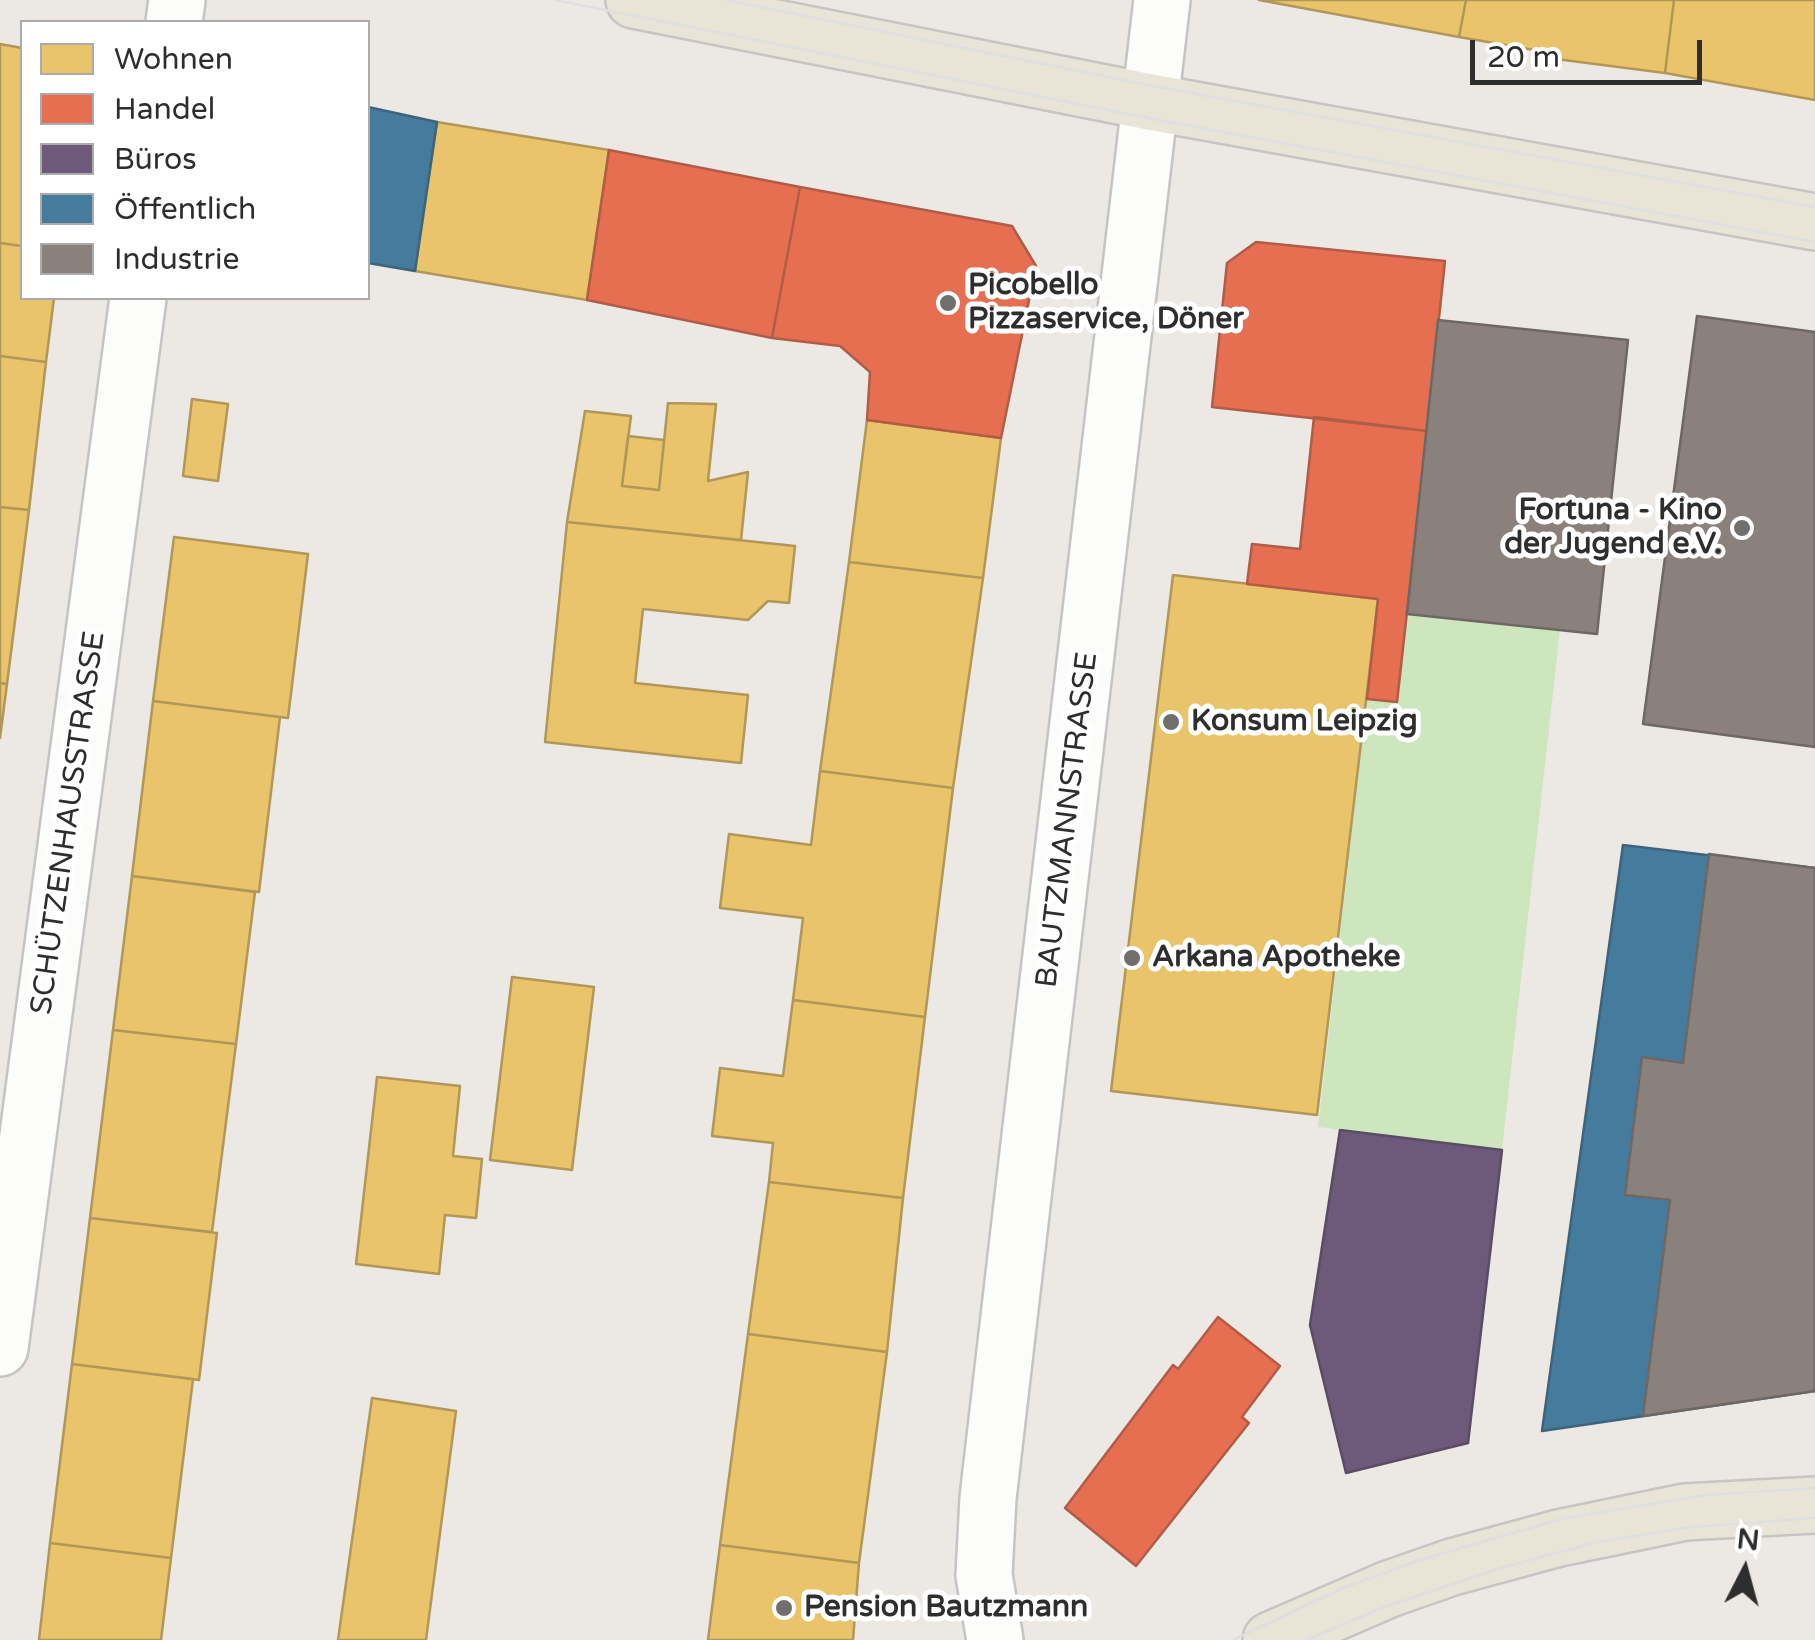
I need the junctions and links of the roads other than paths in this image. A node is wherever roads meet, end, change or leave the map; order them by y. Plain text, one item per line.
1 (634, 0) edge
2 (1162, 0) edge
3 (1150, 102) junction
4 (1815, 222) edge
5 (138, 300) edge
6 (0, 1348) edge
7 (1815, 1505) edge
8 (995, 1640) edge
9 (1271, 1640) edge

1 - 3 main road
2 - 3 street, BAUTZMANNSTRASSE
3 - 4 main road
3 - 8 street, BAUTZMANNSTRASSE
5 - 6 street, SCHÜTZENHAUSSTRASSE
7 - 9 main road

